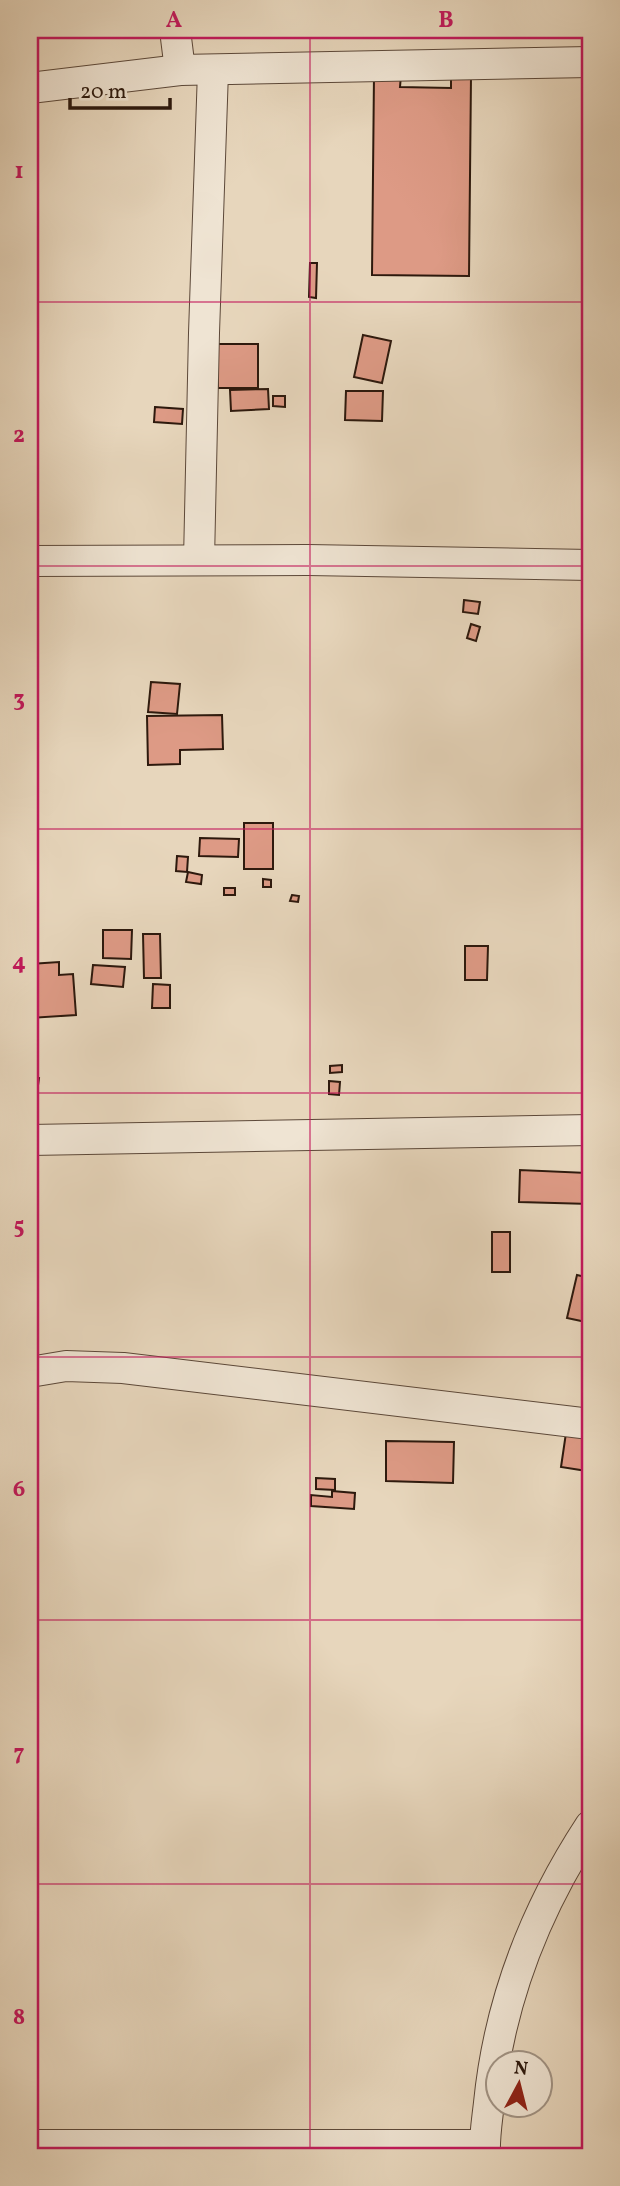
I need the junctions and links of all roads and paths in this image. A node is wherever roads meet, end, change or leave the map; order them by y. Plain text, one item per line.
1 (175, 30) edge
2 (590, 62) edge
3 (180, 70) junction
4 (214, 71) junction
5 (30, 88) edge
6 (199, 560) junction
7 (30, 561) edge
8 (590, 565) edge
9 (590, 1130) edge
10 (30, 1140) edge
11 (30, 1372) edge
12 (590, 1424) edge
13 (590, 1826) edge
14 (30, 2145) edge
15 (485, 2150) edge

1 - 3 street
2 - 4 street
3 - 4 street
3 - 5 street
4 - 6 street
6 - 7 street
6 - 8 street
9 - 10 street
11 - 12 street
13 - 15 street
14 - 15 street

